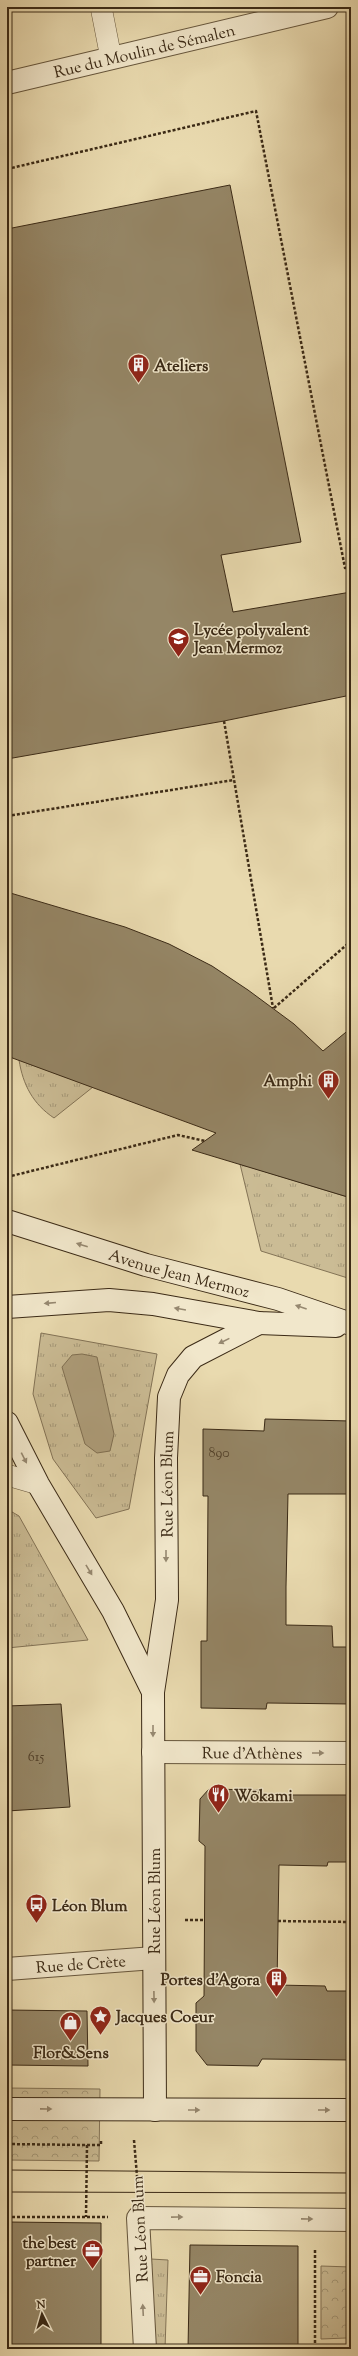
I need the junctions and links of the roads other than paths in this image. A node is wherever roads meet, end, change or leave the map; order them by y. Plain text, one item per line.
1 (101, 7) edge
2 (327, 7) edge
3 (111, 58) junction
4 (7, 83) edge
5 (7, 1221) edge
6 (7, 1307) edge
7 (259, 1324) junction
8 (351, 1325) edge
9 (7, 1423) edge
10 (7, 1475) edge
11 (38, 1484) junction
12 (153, 1692) junction
13 (153, 1752) junction
14 (351, 1753) edge
15 (154, 1958) junction
16 (7, 1969) edge
17 (7, 2109) edge
18 (155, 2110) junction
19 (351, 2110) edge
20 (351, 2220) edge
21 (145, 2349) edge

1 - 3 lane
2 - 3 main road, Rue du Moulin de Sémalen
3 - 4 main road, Rue du Moulin de Sémalen
8 -> 5 main road, Avenue Jean Mermoz
7 -> 6 main road, Avenue Jean Mermoz
7 - 8 main road, Avenue Jean Mermoz
7 -> 12 main road, Rue Léon Blum
9 -> 11 main road, Rue Léon Blum
10 - 11 lane
11 -> 12 main road, Rue Léon Blum
12 -> 13 main road, Rue Léon Blum
13 -> 14 main road, Rue d'Athènes
13 - 15 main road, Rue Léon Blum
15 - 16 main road, Rue de Crète
15 -> 18 main road, Rue Léon Blum
17 -> 18 main road
18 -> 19 main road
21 -> 20 main road, Rue Léon Blum

